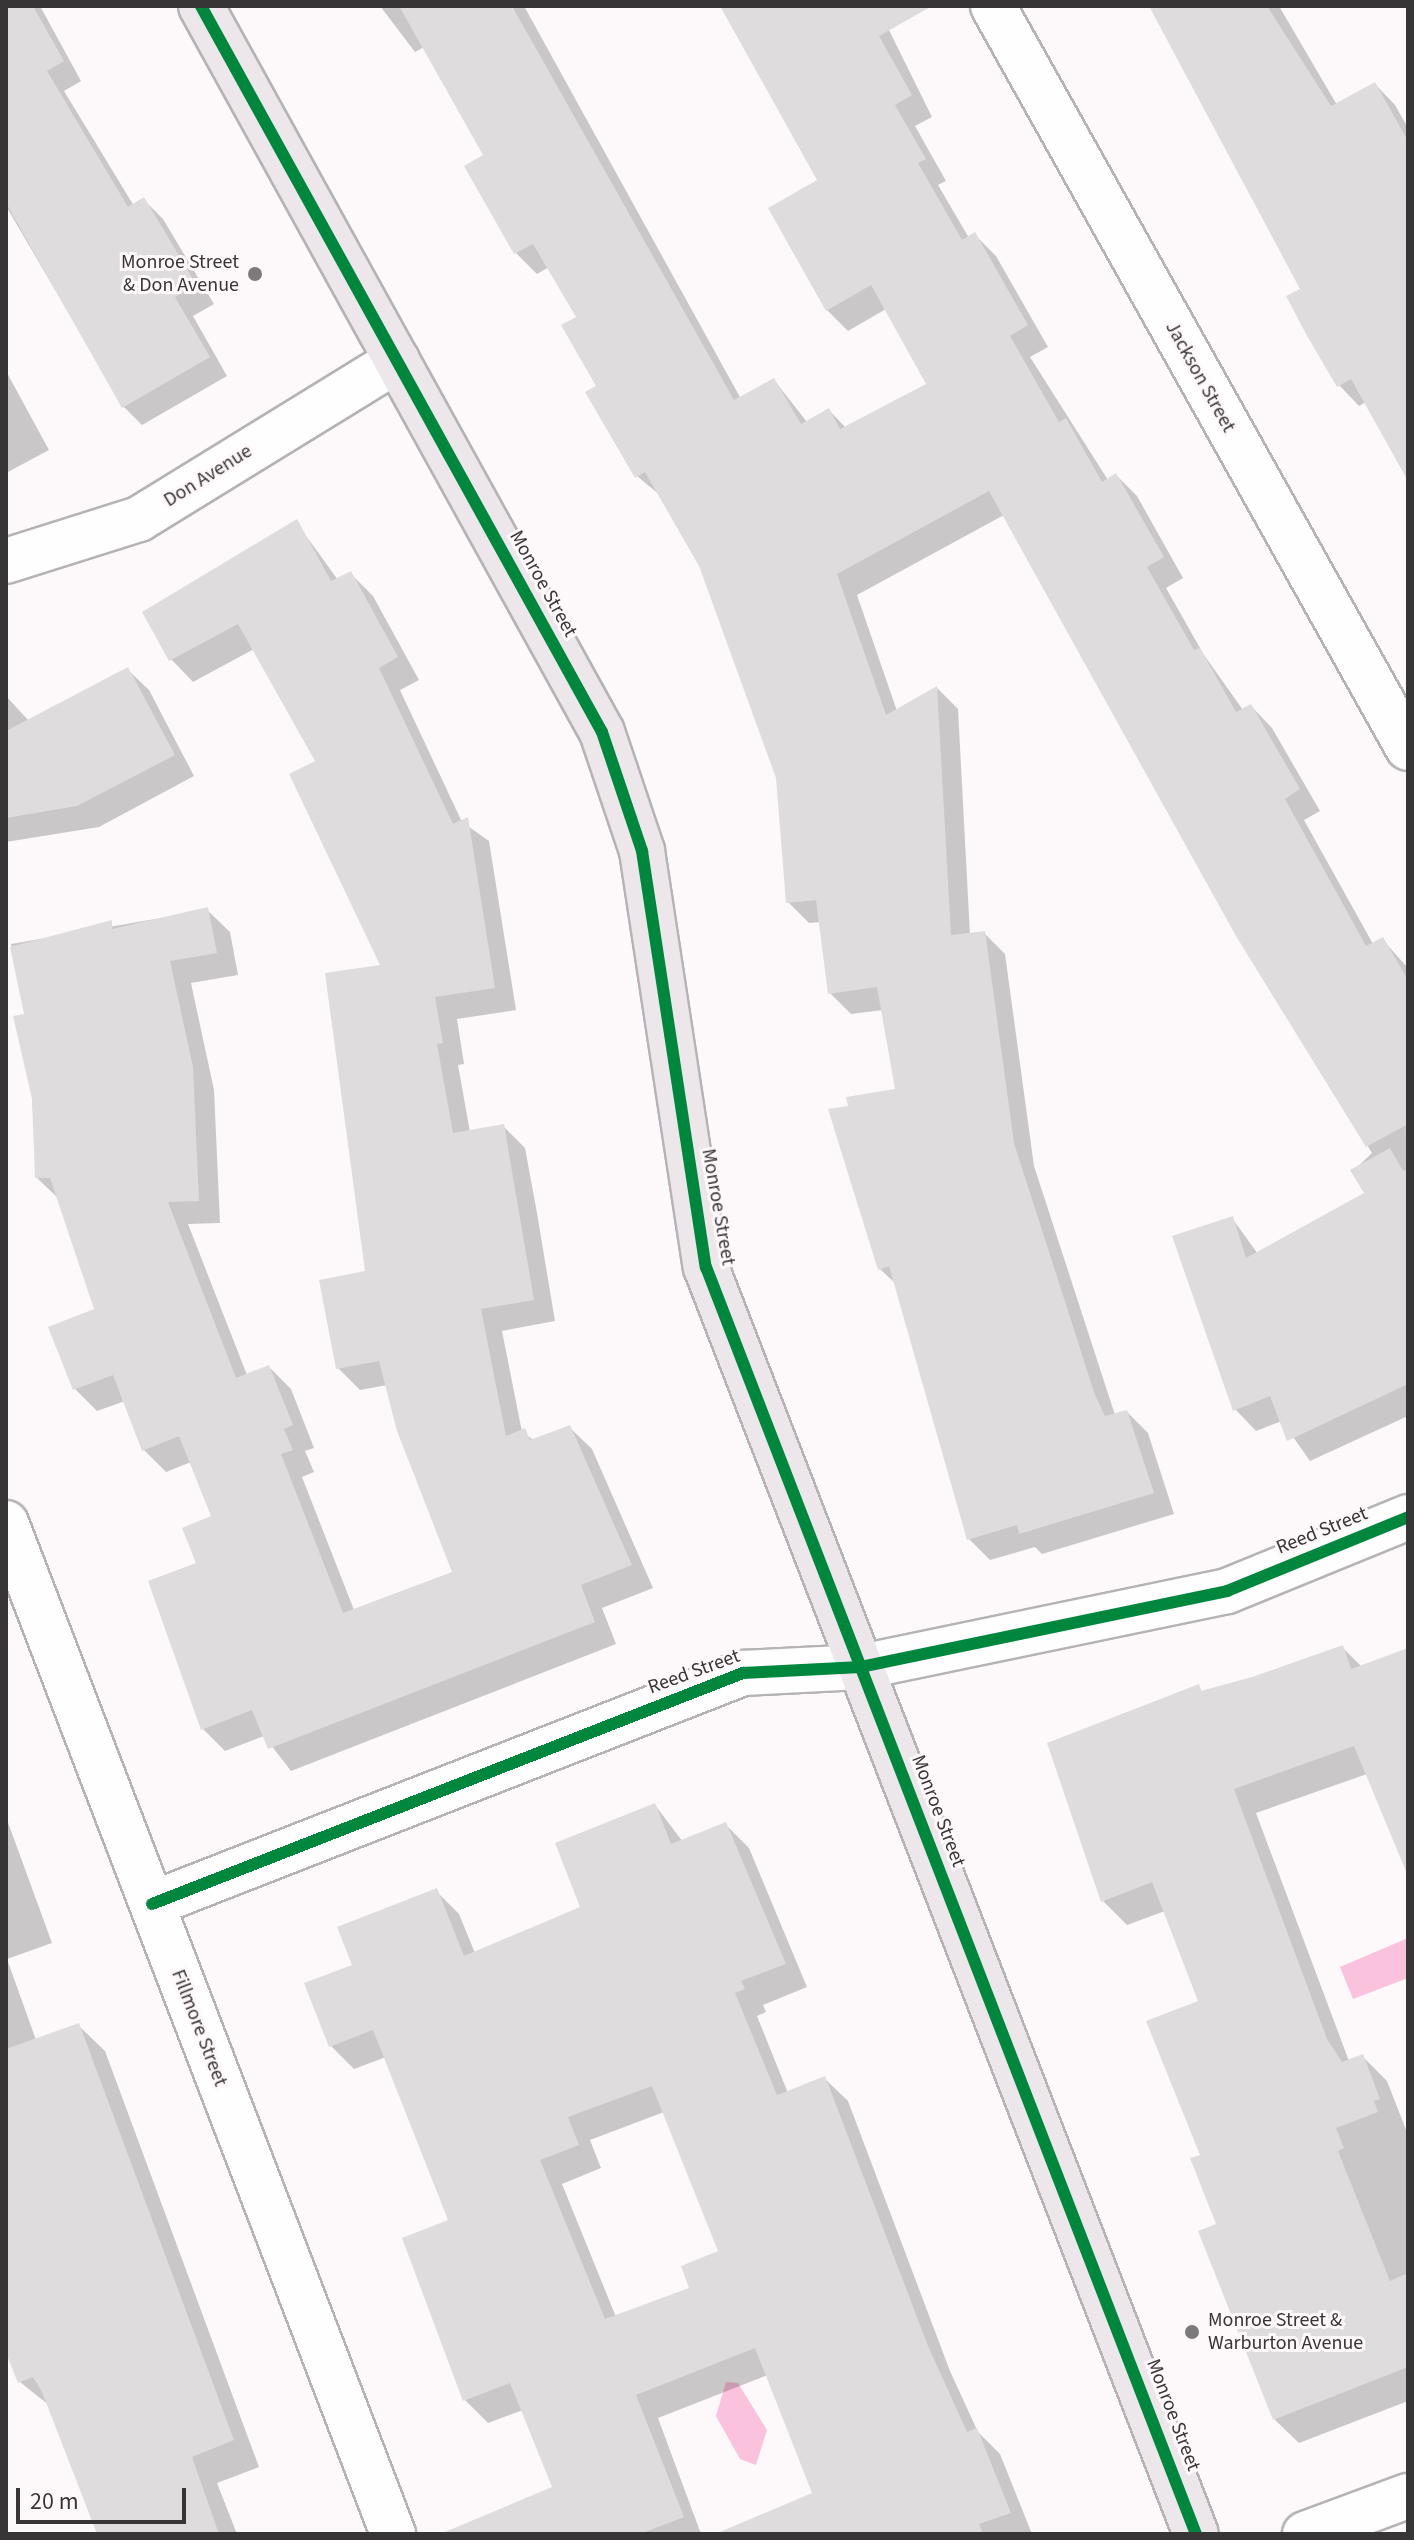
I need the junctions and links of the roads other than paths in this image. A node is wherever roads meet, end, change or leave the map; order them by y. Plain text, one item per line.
1 (201, 6) edge
2 (993, 6) edge
3 (397, 360) junction
4 (6, 561) edge
5 (1408, 748) edge
6 (1408, 1517) edge
7 (6, 1523) edge
8 (861, 1667) junction
9 (152, 1904) junction
10 (1408, 2496) edge
11 (393, 2534) edge
12 (1196, 2534) edge
13 (1305, 2534) edge

1 - 3 main road, Monroe Street
2 - 5 street, Jackson Street
3 - 4 street, Don Avenue
3 - 8 main road, Monroe Street
6 - 8 street, Reed Street
7 - 9 street, Fillmore Street
8 - 9 street, Reed Street
8 - 12 main road, Monroe Street
9 - 11 street, Fillmore Street
10 - 13 street

